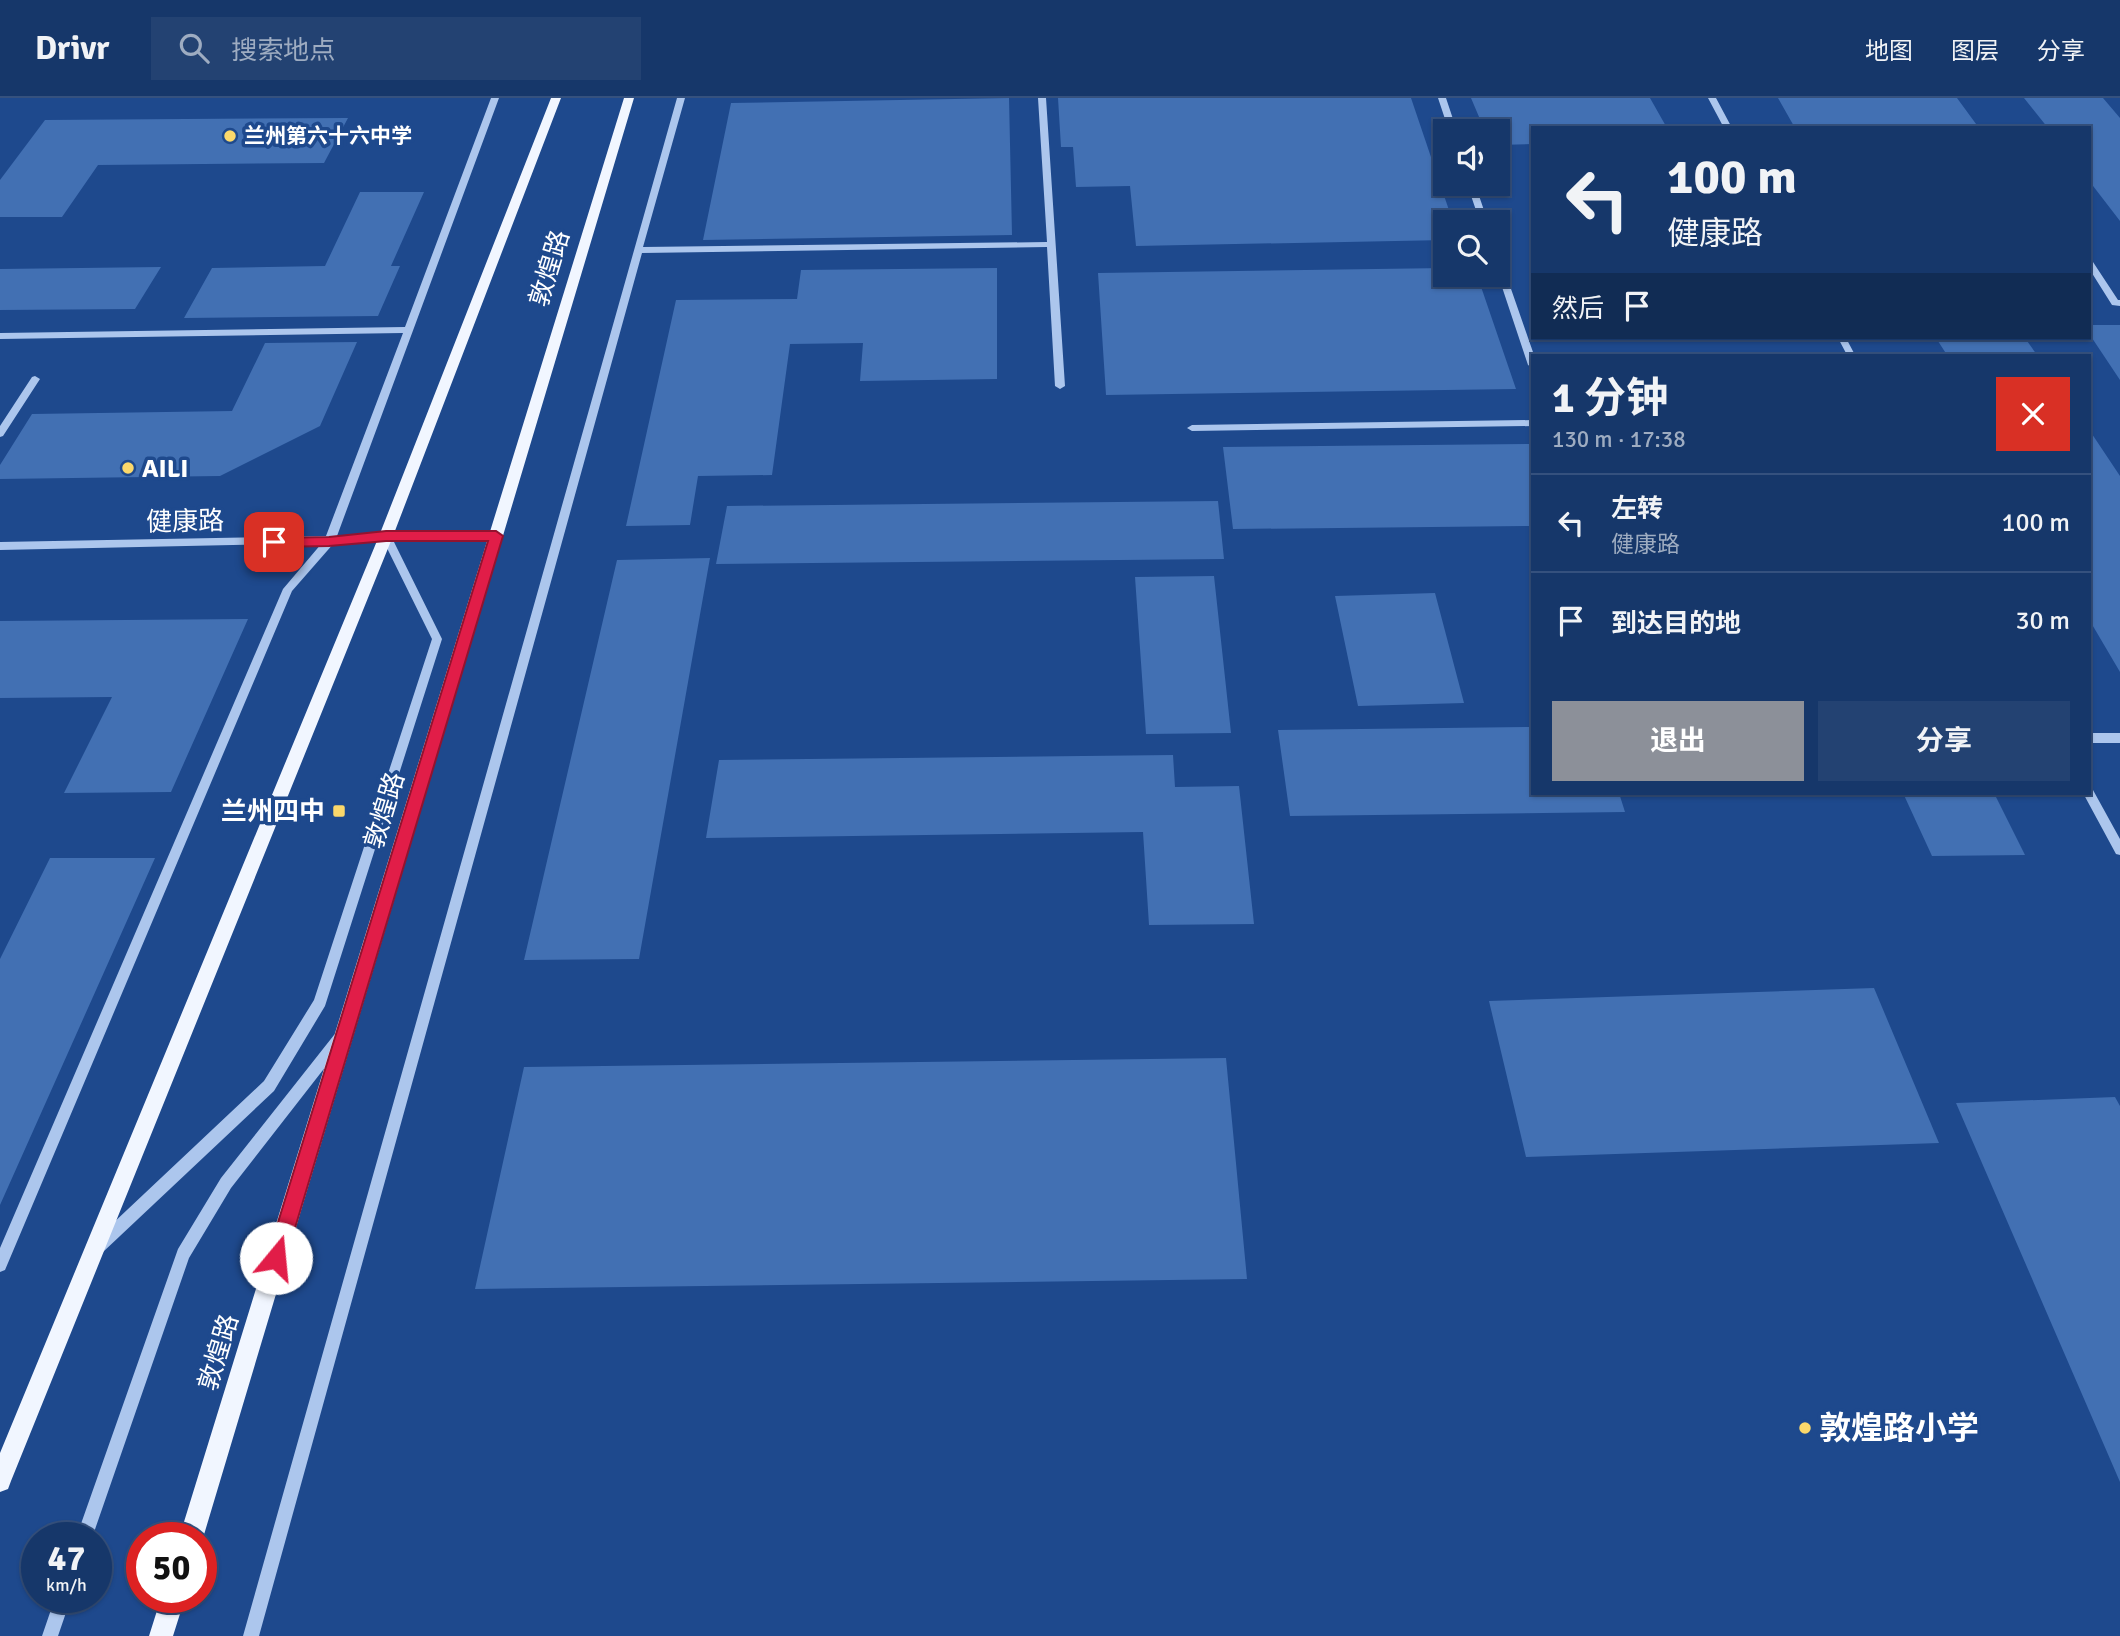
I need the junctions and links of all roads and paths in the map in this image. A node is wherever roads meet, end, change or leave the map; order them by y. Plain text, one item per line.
1 (495, 98) edge
2 (556, 98) edge
3 (629, 98) edge
4 (681, 98) edge
5 (1042, 98) edge
6 (1442, 98) edge
7 (1712, 98) edge
8 (1449, 119) edge
9 (1727, 126) edge
10 (1051, 244) junction
11 (639, 250) junction
12 (2091, 266) edge
13 (1506, 287) edge
14 (2120, 303) edge
15 (409, 330) junction
16 (0, 336) edge
17 (1531, 359) edge
18 (35, 379) dead end
19 (1060, 386) dead end
20 (1531, 423) edge
21 (1192, 428) dead end
22 (0, 434) edge
23 (386, 536) junction
24 (496, 536) junction
25 (329, 542) junction
26 (0, 546) edge
27 (2091, 738) edge
28 (2120, 738) edge
29 (2090, 795) edge
30 (2120, 850) edge
31 (346, 1029) junction
32 (94, 1251) junction
33 (0, 1265) edge
34 (0, 1480) edge
35 (90, 1522) edge
36 (196, 1522) edge
37 (58, 1613) edge
38 (168, 1613) edge
39 (50, 1636) edge
40 (161, 1636) edge
41 (251, 1636) edge

1 - 15 street
2 - 23 main road, 敦煌路
3 - 24 main road, 敦煌路
4 - 11 street
5 - 10 street
6 - 8 street
7 - 9 street
10 - 11 street
10 - 19 street
11 - 41 street
12 - 14 street
13 - 17 street
15 - 16 street
15 - 25 street
18 - 22 street
20 - 21 street
23 - 24 street, 健康路
23 - 25 street, 健康路
23 - 32 main road, 敦煌路
23 - 32 street
24 - 31 main road, 敦煌路
25 - 26 street, 健康路
25 - 33 street
27 - 28 street
29 - 30 street
31 - 35 street
31 - 36 main road, 敦煌路
32 - 34 main road, 敦煌路
37 - 39 street
38 - 40 main road

